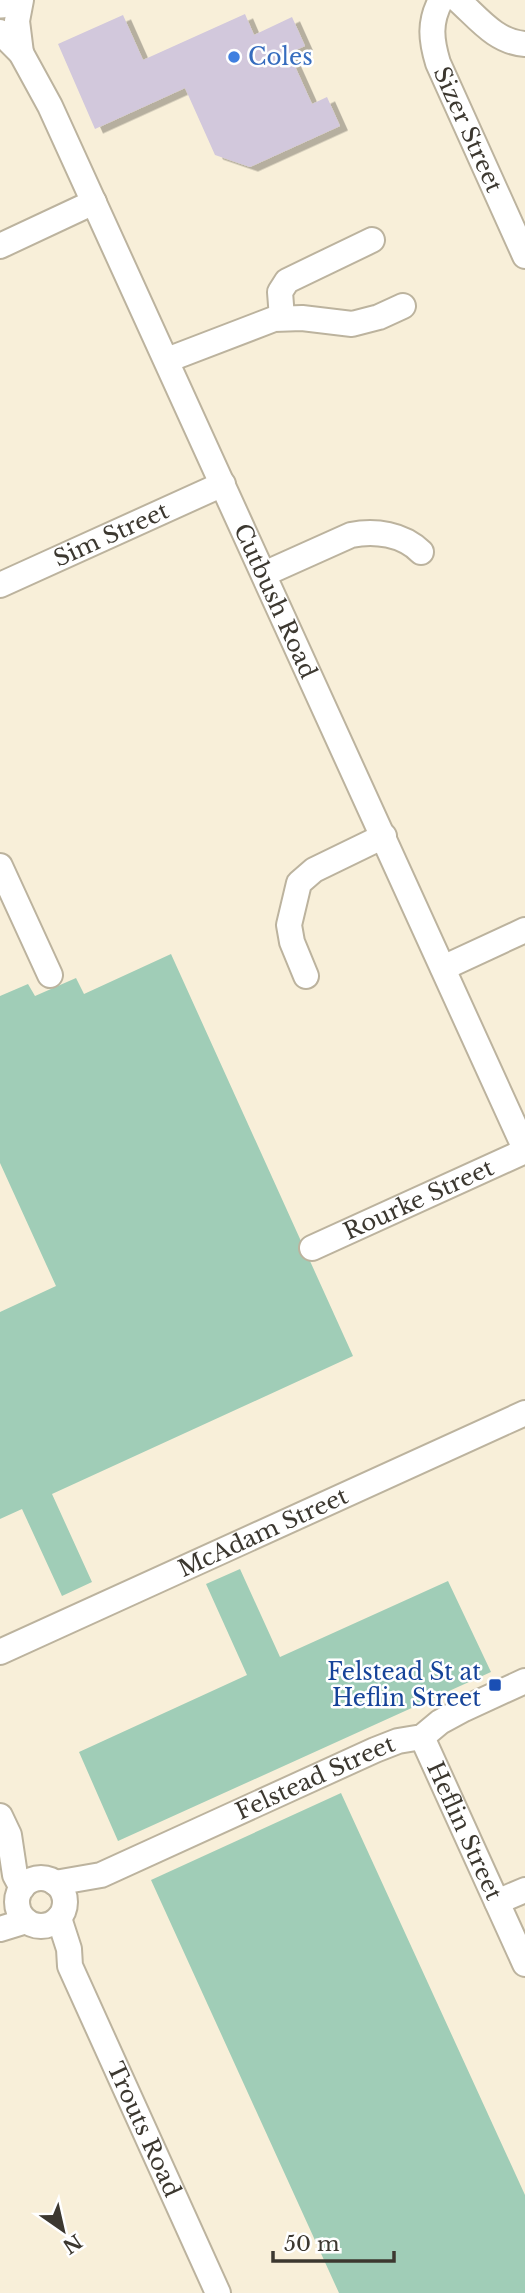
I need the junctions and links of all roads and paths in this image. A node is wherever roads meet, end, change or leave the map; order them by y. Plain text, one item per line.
1 (21, 0) edge
2 (441, 0) edge
3 (458, 0) edge
4 (0, 32) edge
5 (525, 44) edge
6 (21, 53) junction
7 (94, 202) junction
8 (518, 223) edge
9 (372, 240) dead end
10 (0, 246) edge
11 (525, 256) edge
12 (403, 306) dead end
13 (282, 318) junction
14 (167, 360) junction
15 (223, 484) junction
16 (421, 552) dead end
17 (264, 574) junction
18 (0, 585) edge
19 (384, 836) junction
20 (0, 866) edge
21 (525, 930) edge
22 (443, 968) junction
23 (50, 975) dead end
24 (306, 976) dead end
25 (525, 1150) edge
26 (312, 1248) dead end
27 (525, 1413) edge
28 (0, 1653) edge
29 (525, 1681) edge
30 (422, 1737) junction
31 (4, 1825) edge
32 (525, 1890) edge
33 (497, 1902) junction
34 (36, 1903) edge
35 (0, 1929) edge
36 (525, 1964) edge
37 (218, 2293) edge

1 - 6 street, Cutbush Road
2 - 8 street, Sizer Street
3 - 5 street
4 - 6 street, Cutbush Road
6 - 7 street, Cutbush Road
7 - 10 street
7 - 14 street, Cutbush Road
8 - 11 street, Sizer Street
9 - 13 street
12 - 13 street
13 - 14 street
14 - 15 street, Cutbush Road
15 - 17 street, Cutbush Road
15 - 18 street, Sim Street
16 - 17 street
17 - 19 street, Cutbush Road
19 - 22 street, Cutbush Road
19 - 24 street
20 - 23 street
21 - 22 street
22 - 25 street, Cutbush Road
25 - 26 street, Rourke Street
27 - 28 street, McAdam Street
29 - 30 street, Felstead Street
30 - 33 street, Heflin Street
30 - 34 street, Felstead Street
31 - 34 street, Trouts Road
32 - 33 street
33 - 36 street, Heflin Street
34 - 35 street
34 - 37 street, Trouts Road

